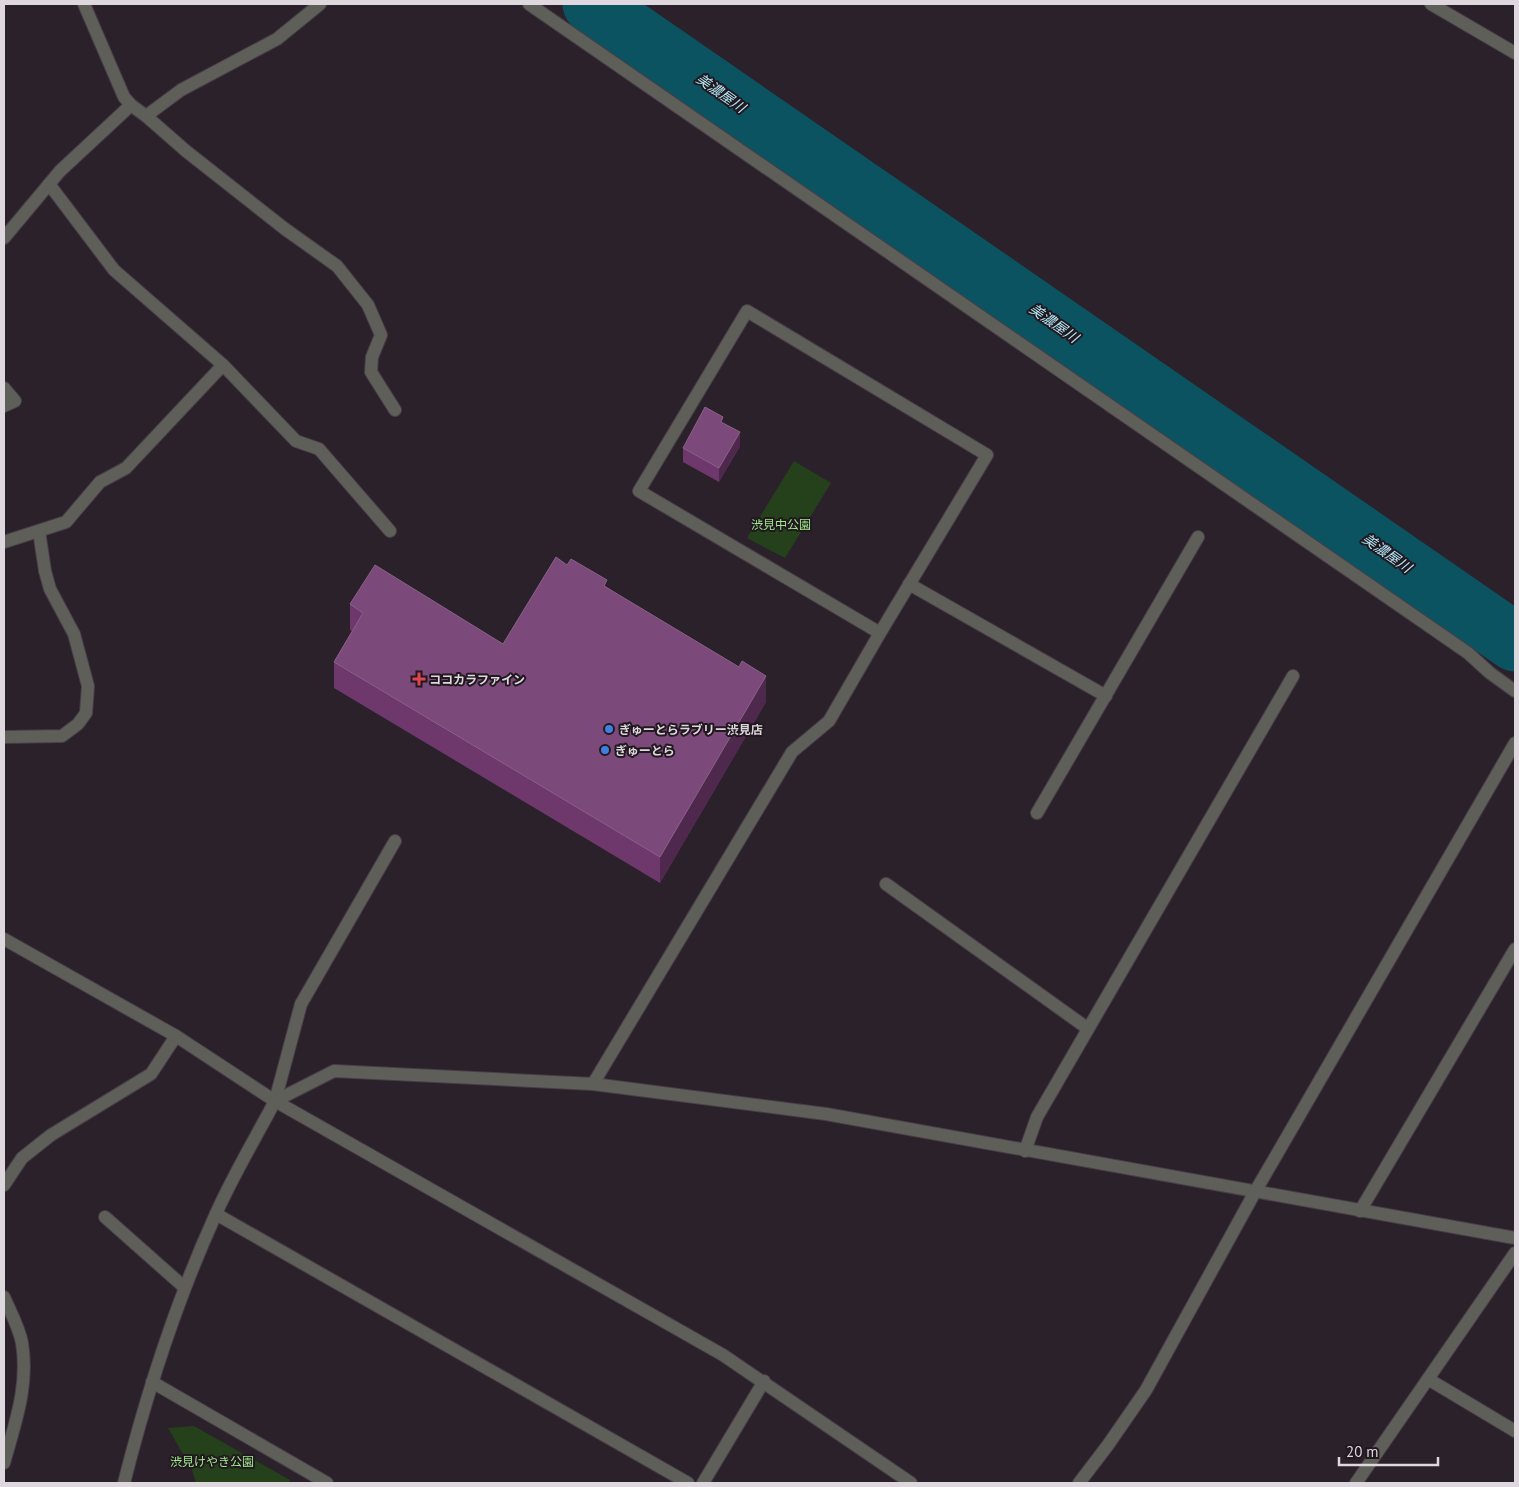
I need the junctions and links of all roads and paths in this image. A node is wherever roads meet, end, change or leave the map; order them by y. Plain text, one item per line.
1 (84, 4) edge
2 (320, 4) edge
3 (529, 4) edge
4 (1431, 4) edge
5 (1515, 53) edge
6 (131, 105) junction
7 (146, 116) junction
8 (49, 184) junction
9 (4, 238) edge
10 (223, 365) junction
11 (4, 388) edge
12 (4, 406) edge
13 (395, 410) dead end
14 (39, 531) junction
15 (390, 531) dead end
16 (1198, 537) dead end
17 (4, 542) edge
18 (909, 584) junction
19 (880, 633) junction
20 (1293, 676) dead end
21 (1515, 691) edge
22 (1106, 696) junction
23 (4, 737) edge
24 (1515, 744) edge
25 (1037, 813) dead end
26 (395, 840) dead end
27 (886, 884) dead end
28 (4, 939) edge
29 (1515, 950) edge
30 (1087, 1028) junction
31 (176, 1036) junction
32 (593, 1084) junction
33 (275, 1102) junction
34 (1025, 1151) junction
35 (4, 1185) edge
36 (1254, 1192) junction
37 (1360, 1211) junction
38 (216, 1214) junction
39 (105, 1217) dead end
40 (1515, 1238) edge
41 (1515, 1253) edge
42 (184, 1287) junction
43 (4, 1297) edge
44 (1428, 1379) junction
45 (764, 1381) junction
46 (152, 1382) junction
47 (1515, 1431) edge
48 (4, 1463) edge
49 (124, 1483) edge
50 (327, 1483) edge
51 (688, 1483) edge
52 (703, 1483) edge
53 (911, 1483) edge
54 (1078, 1483) edge
55 (1356, 1483) edge

1 - 6 street
2 - 7 street
3 - 21 street
4 - 5 street
6 - 7 street
6 - 8 street
7 - 13 street
8 - 9 street
8 - 10 street
10 - 14 street
10 - 15 street
11 - 12 street
14 - 17 street
14 - 23 street
16 - 22 street
18 - 19 street
18 - 19 street
18 - 22 street
19 - 32 street
20 - 30 street
22 - 25 street
24 - 36 street
26 - 33 street
27 - 30 street
28 - 31 street
29 - 37 street
30 - 34 street
31 - 33 street
31 - 35 street
32 - 33 street
32 - 34 street
33 - 38 street
33 - 45 street
34 - 36 street
36 - 37 street
36 - 54 street
37 - 40 street
38 - 42 street
38 - 51 street
39 - 42 street
41 - 44 street
42 - 46 street
43 - 48 street
44 - 47 street
44 - 55 street
45 - 52 street
45 - 53 street
46 - 49 street
46 - 50 street

